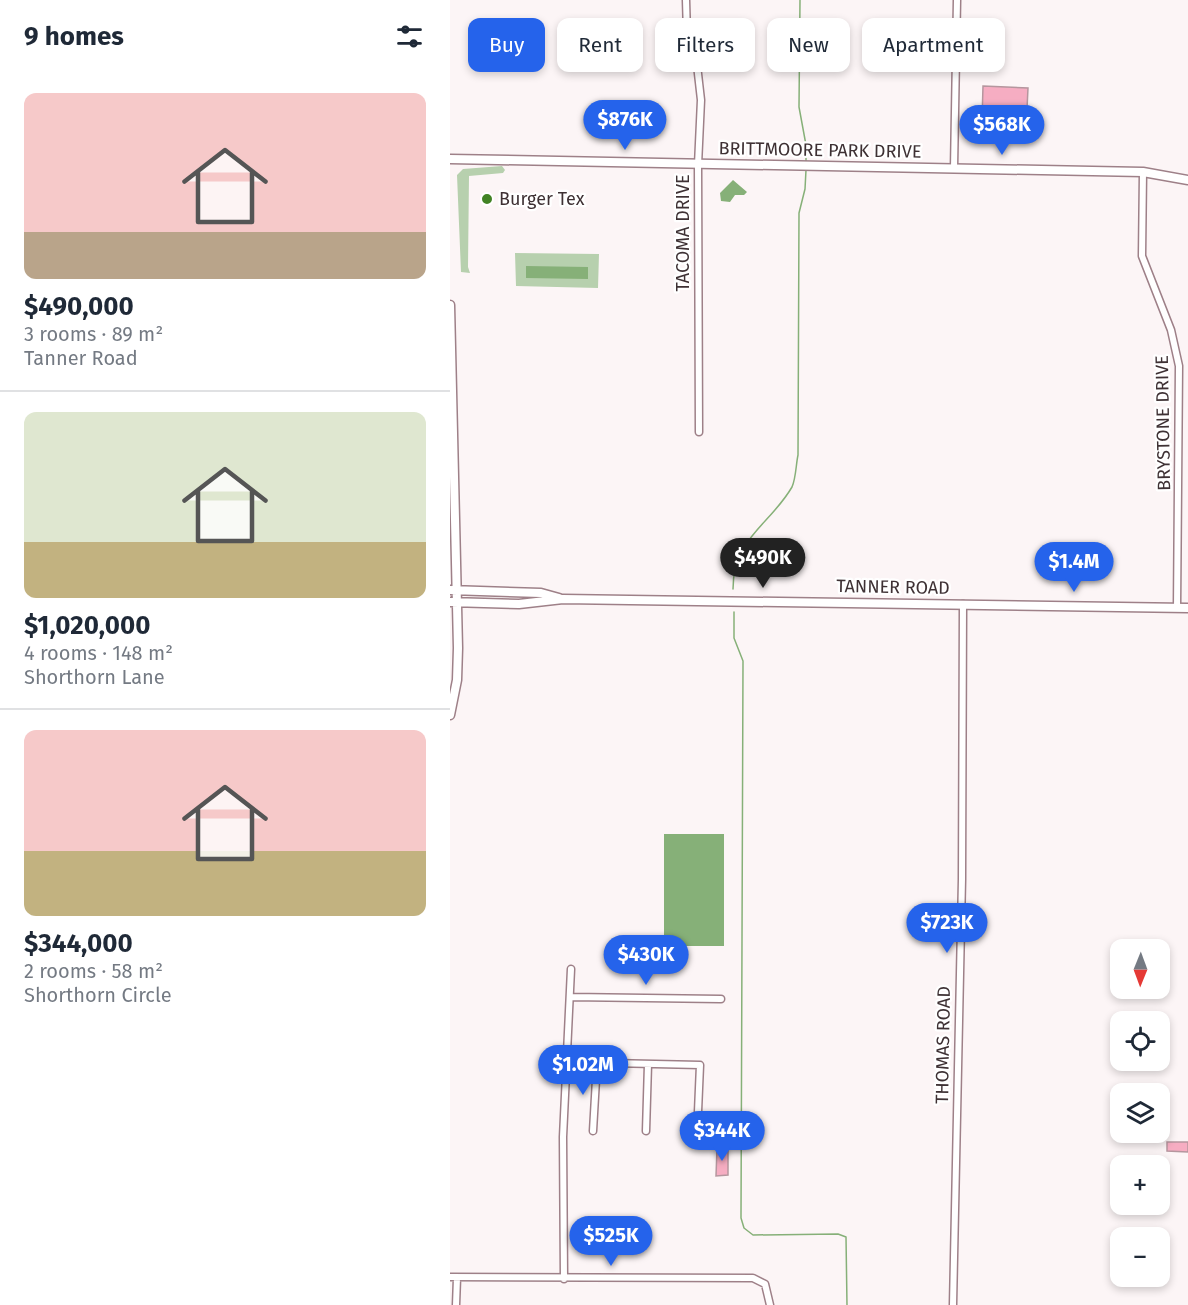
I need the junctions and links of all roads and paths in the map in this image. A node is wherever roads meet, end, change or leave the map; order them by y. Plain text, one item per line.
1 (686, 0) edge
2 (957, 0) edge
3 (450, 159) edge
4 (698, 165) junction
5 (954, 168) junction
6 (1143, 172) junction
7 (1188, 180) edge
8 (450, 305) edge
9 (699, 432) dead end
10 (454, 590) edge
11 (562, 599) junction
12 (454, 602) edge
13 (963, 604) junction
14 (1177, 608) junction
15 (1188, 608) edge
16 (450, 715) edge
17 (571, 969) dead end
18 (570, 998) junction
19 (722, 999) dead end
20 (565, 1062) junction
21 (597, 1062) junction
22 (648, 1064) junction
23 (593, 1131) dead end
24 (646, 1131) dead end
25 (697, 1135) dead end
26 (453, 1277) edge
27 (564, 1278) junction
28 (456, 1305) edge
29 (770, 1305) edge
30 (953, 1305) edge

1 - 4 street, TACOMA DRIVE
2 - 5 street
3 - 4 main road, BRITTMOORE PARK DRIVE
4 - 5 main road, BRITTMOORE PARK DRIVE
4 - 9 street, TACOMA DRIVE
5 - 6 main road, BRITTMOORE PARK DRIVE
6 - 7 main road, BRITTMOORE PARK DRIVE
6 - 14 street, BRYSTONE DRIVE
8 - 10 main road
10 - 11 main road, TANNER ROAD
10 - 12 main road
11 - 12 main road, TANNER ROAD
11 - 13 main road, TANNER ROAD
12 - 16 main road
13 - 14 main road, TANNER ROAD
13 - 30 street, THOMAS ROAD
14 - 15 main road, TANNER ROAD
17 - 18 street
18 - 19 street
18 - 20 street
20 - 21 street
20 - 27 street
21 - 22 street
21 - 23 street
22 - 24 street
22 - 25 street
26 - 27 street
26 - 28 street
27 - 29 street

